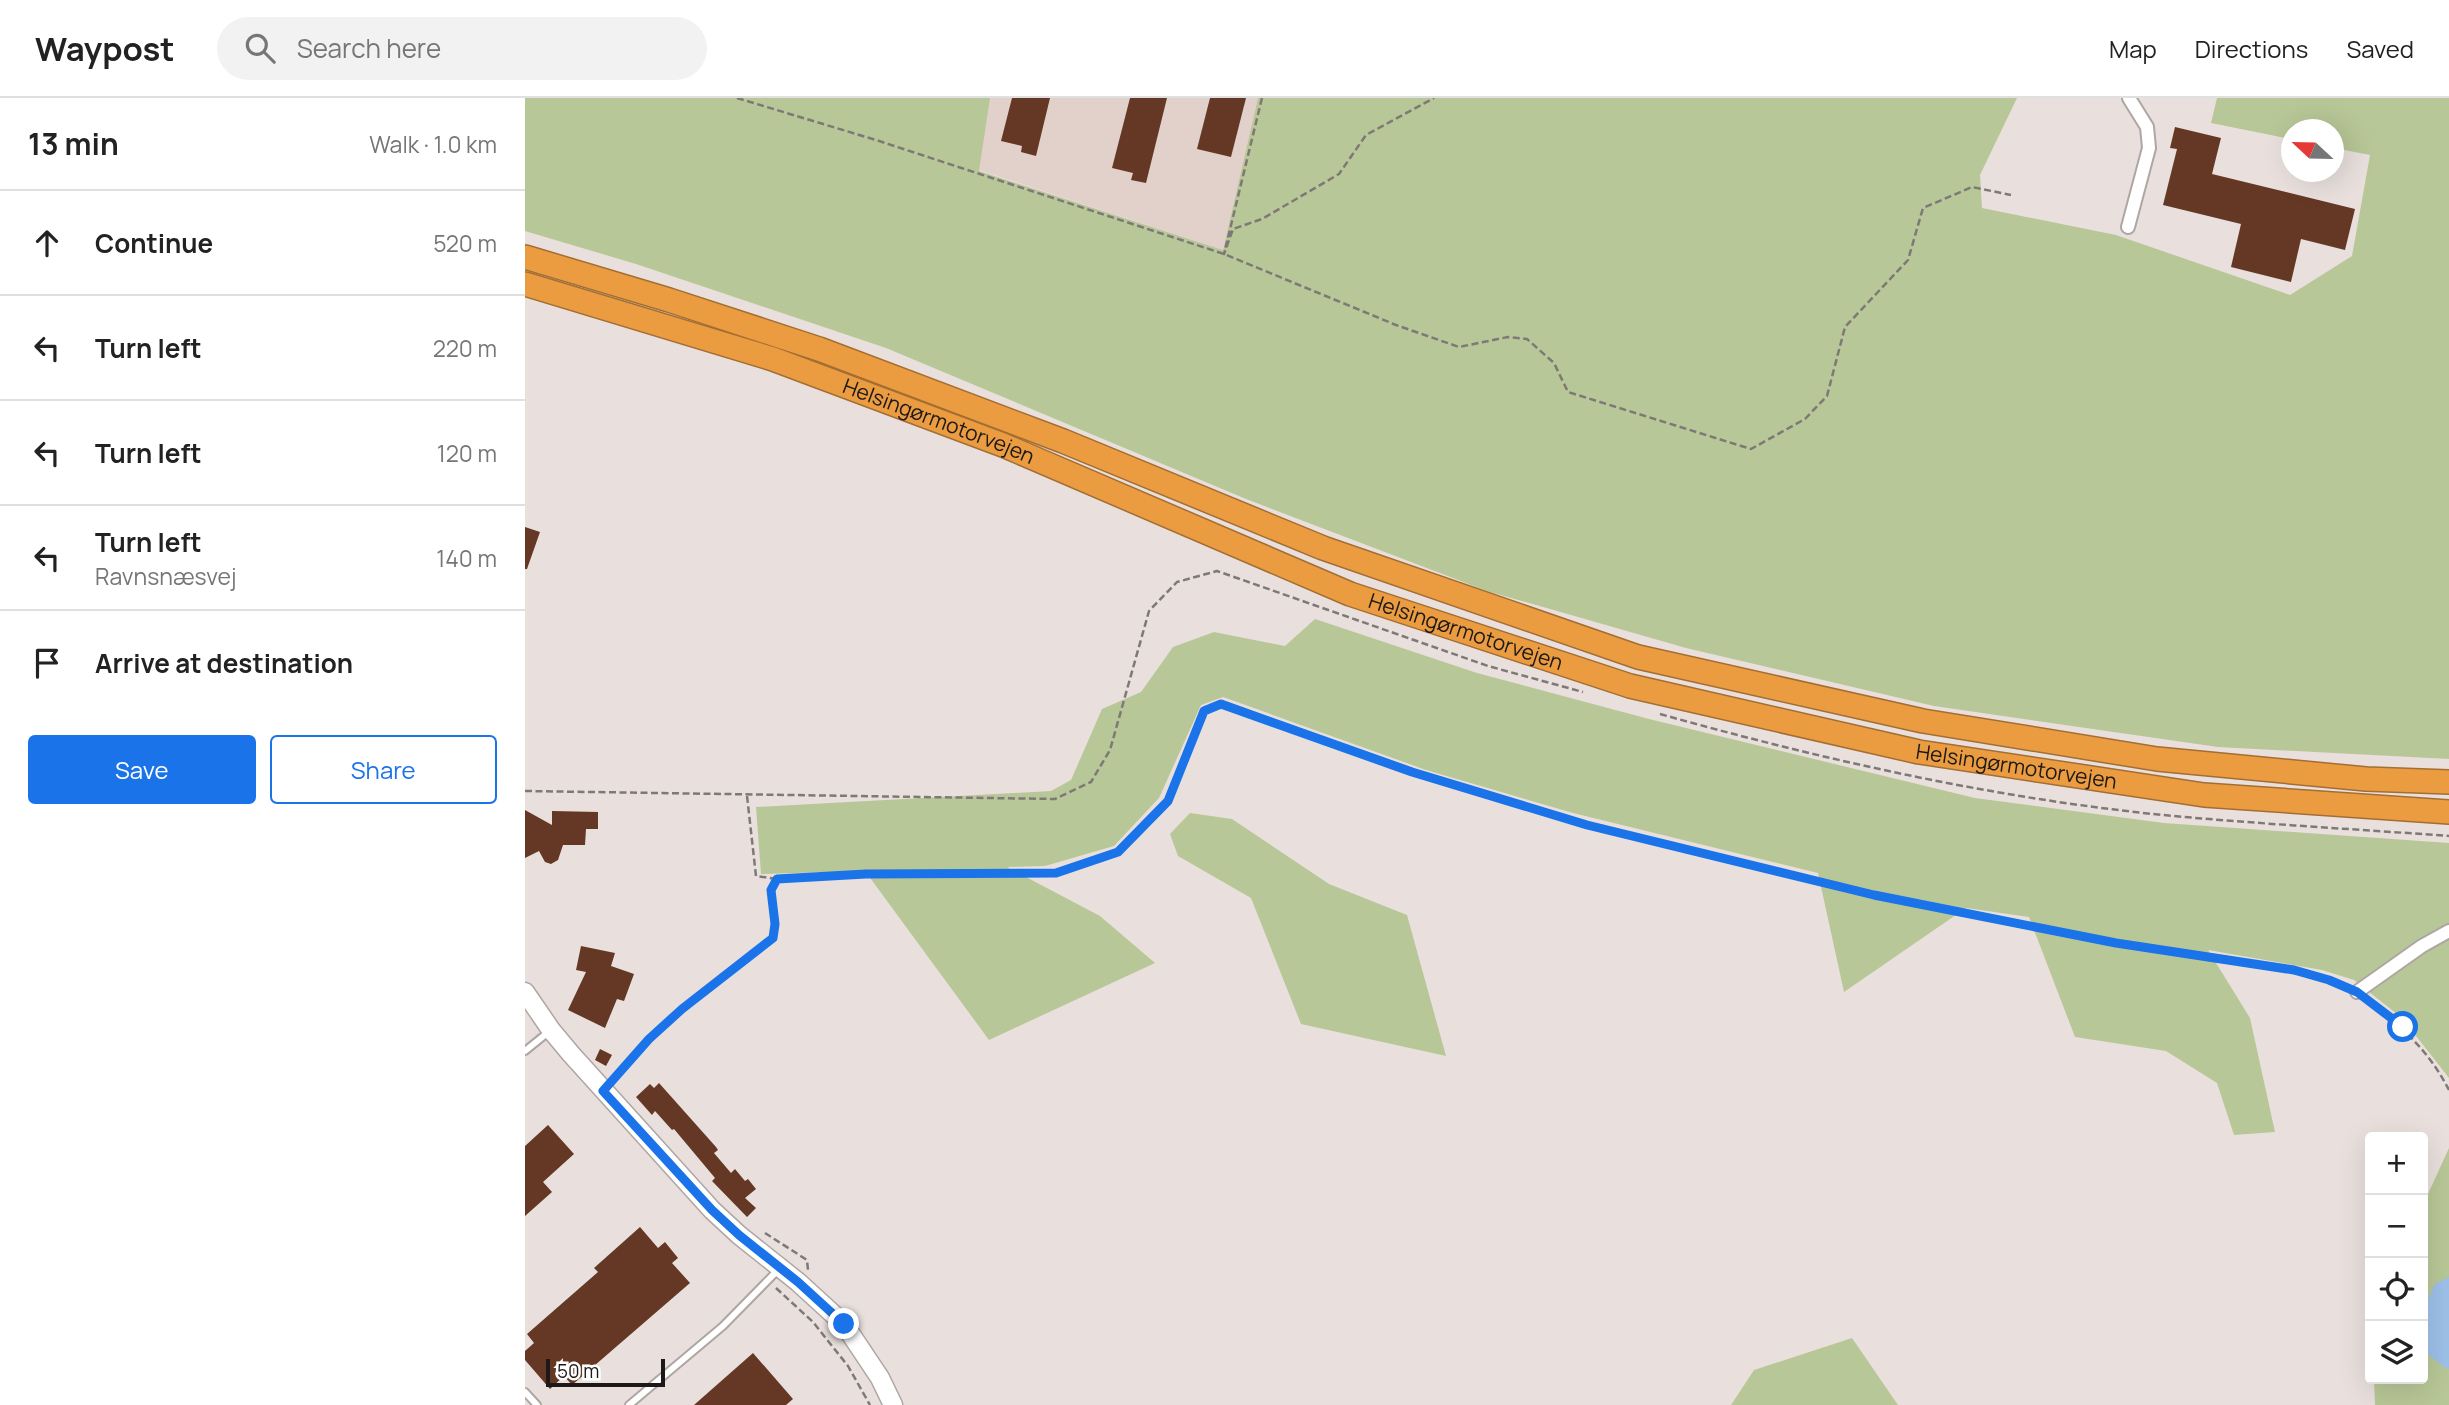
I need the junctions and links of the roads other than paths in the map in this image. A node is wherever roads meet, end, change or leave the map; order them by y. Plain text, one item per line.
1 (2129, 98) edge
2 (2128, 226) dead end
3 (525, 257) edge
4 (525, 284) edge
5 (2449, 782) edge
6 (2449, 812) edge
7 (2449, 930) edge
8 (525, 992) edge
9 (2357, 992) road end
10 (551, 1030) junction
11 (525, 1051) edge
12 (780, 1267) junction
13 (525, 1392) edge
14 (537, 1405) edge
15 (629, 1405) edge
16 (893, 1405) edge

1 - 2 street
3 - 5 highway, Helsingørmotorvejen
4 - 6 highway, Helsingørmotorvejen
7 - 9 street
8 - 10 main road
10 - 11 lane
10 - 12 main road
12 - 15 lane
12 - 16 main road
13 - 14 lane

